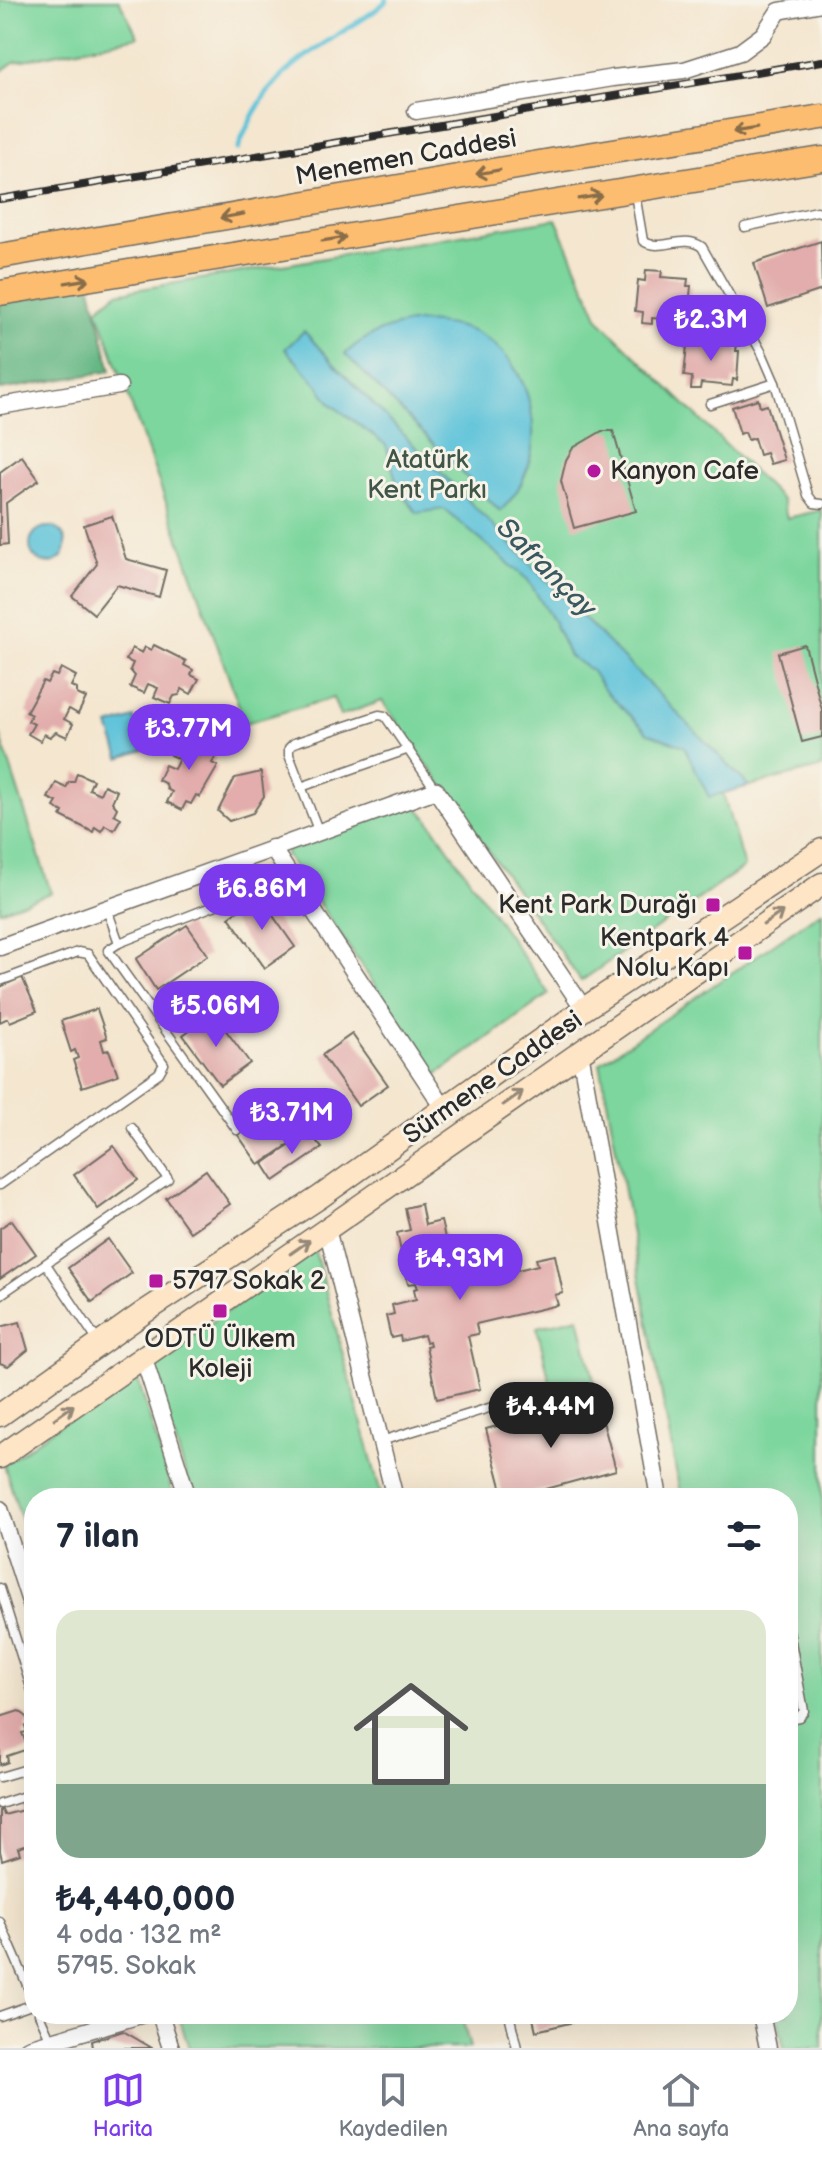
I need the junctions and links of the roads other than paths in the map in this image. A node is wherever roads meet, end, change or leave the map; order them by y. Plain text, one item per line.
1 (822, 3) edge
2 (778, 6) edge
3 (416, 111) dead end
4 (822, 117) edge
5 (822, 159) edge
6 (635, 190) junction
7 (822, 213) edge
8 (745, 227) dead end
9 (0, 256) edge
10 (0, 293) edge
11 (775, 383) junction
12 (119, 386) dead end
13 (710, 404) dead end
14 (0, 406) edge
15 (822, 504) edge
16 (409, 749) junction
17 (301, 787) junction
18 (436, 790) junction
19 (318, 830) junction
20 (272, 848) junction
21 (822, 850) edge
22 (791, 870) junction
23 (275, 882) dead end
24 (814, 889) edge
25 (107, 909) junction
26 (119, 943) junction
27 (0, 947) edge
28 (0, 981) edge
29 (584, 1009) junction
30 (554, 1030) junction
31 (576, 1054) junction
32 (444, 1108) junction
33 (132, 1128) dead end
34 (237, 1130) dead end
35 (0, 1185) edge
36 (320, 1197) junction
37 (327, 1229) junction
38 (46, 1264) junction
39 (0, 1295) edge
40 (100, 1343) junction
41 (143, 1356) junction
42 (525, 1397) dead end
43 (0, 1415) edge
44 (381, 1441) junction
45 (0, 1457) edge
46 (185, 1488) edge
47 (393, 1488) edge
48 (652, 1488) edge
49 (0, 1509) edge
50 (24, 1583) edge
51 (0, 1588) edge
52 (24, 1665) edge
53 (798, 1679) edge
54 (798, 1717) edge
55 (24, 1770) edge
56 (0, 1777) edge
57 (24, 1796) edge
58 (0, 1804) edge
59 (0, 1922) edge
60 (24, 1978) edge
61 (24, 2006) edge
62 (0, 2016) edge
63 (43, 2024) edge
64 (110, 2024) edge
65 (163, 2024) edge
66 (511, 2024) edge
67 (763, 2024) edge
68 (51, 2041) junction
69 (28, 2048) edge
70 (171, 2048) edge
71 (517, 2048) edge
72 (768, 2048) edge

1 - 2 street
2 - 3 street
4 -> 9 main road, Menemen Caddesi
5 - 6 main road
10 -> 6 main road
6 - 11 lane
7 - 8 lane
11 - 13 lane
11 - 15 lane
12 - 14 street
16 - 17 lane
16 - 17 lane
16 - 18 lane
17 - 19 lane
18 - 19 street
18 - 29 street
19 - 20 street
20 - 25 street
20 - 32 street
21 - 22 main road, Sürmene Caddesi
22 - 24 main road
22 - 29 main road, Sürmene Caddesi
23 - 26 lane
31 -> 24 main road, Sürmene Caddesi
25 - 26 lane
25 - 27 street
26 - 34 lane
28 - 35 lane
29 - 30 main road, Sürmene Caddesi
30 - 31 main road
30 - 32 main road, Sürmene Caddesi
37 -> 31 main road, Sürmene Caddesi
31 - 48 street
32 - 36 main road, Sürmene Caddesi
33 - 38 lane
36 - 37 main road
36 - 40 main road, Sürmene Caddesi
41 -> 37 main road, Sürmene Caddesi
37 - 44 street
38 - 39 lane
38 - 40 lane
40 - 43 main road, Sürmene Caddesi
45 -> 41 main road, Sürmene Caddesi
41 - 46 street
42 - 44 lane
44 - 47 street
49 - 50 street
51 - 52 lane
53 - 54 lane
55 - 56 lane
57 - 58 lane
59 - 60 lane
61 - 62 lane
63 - 68 lane
64 - 68 street
65 - 70 street
66 - 71 lane
67 - 72 street
68 - 69 street

